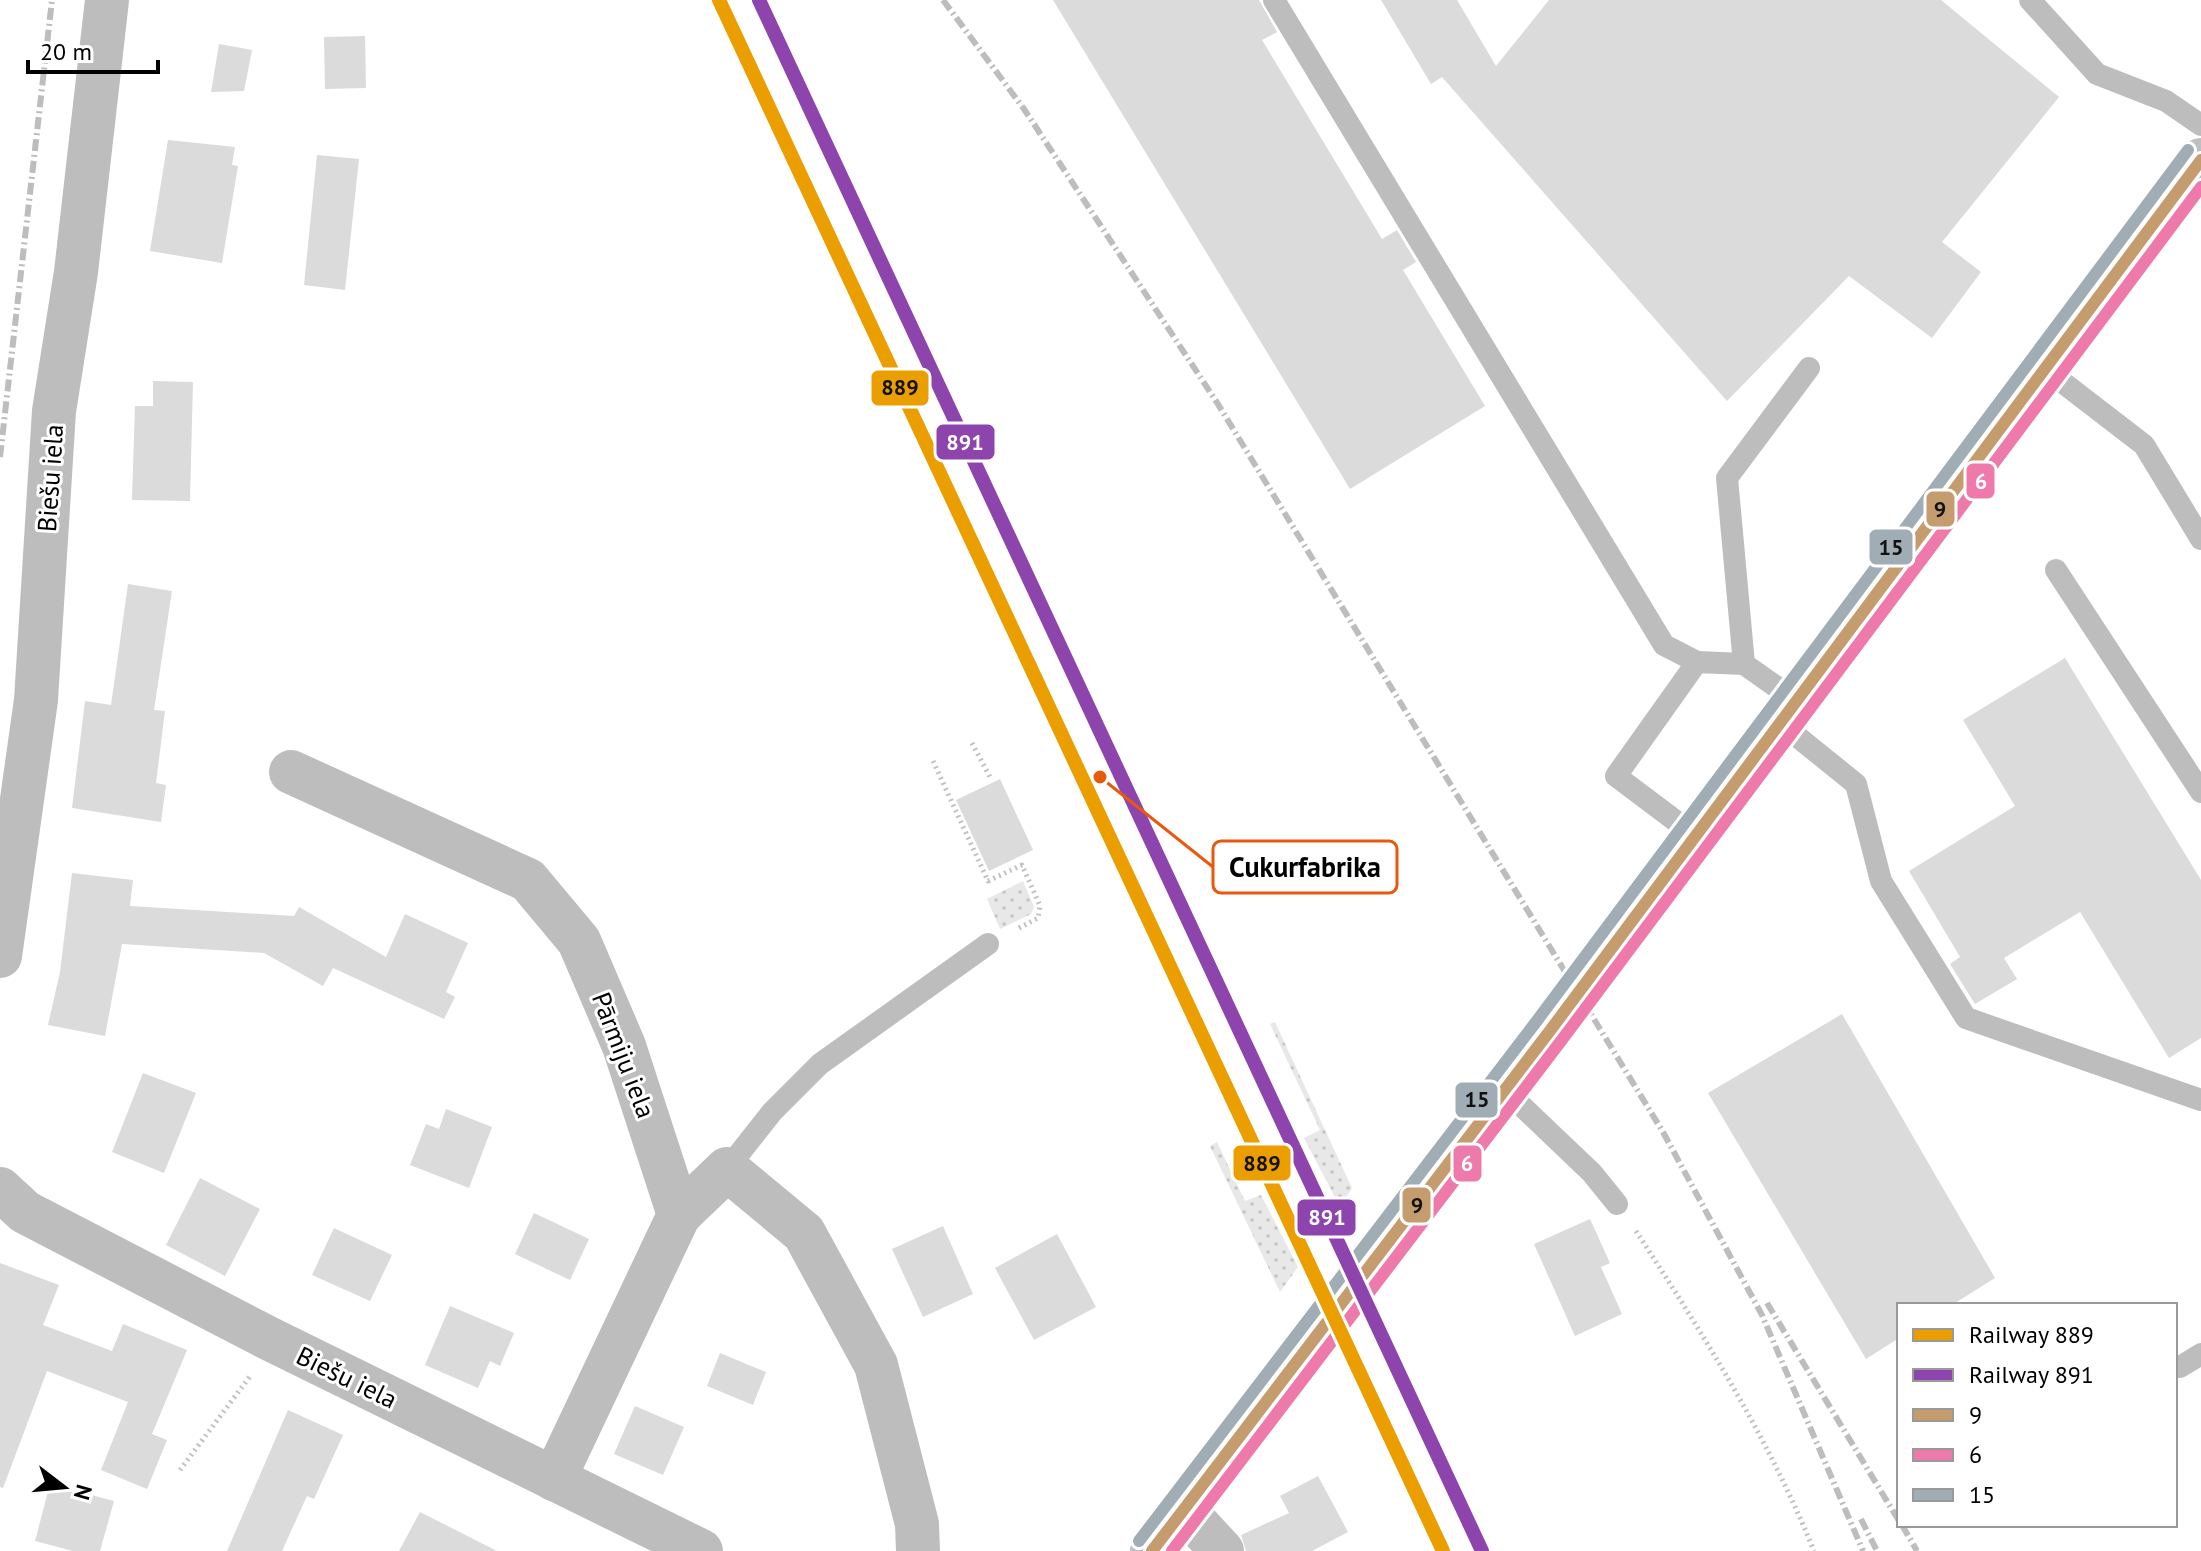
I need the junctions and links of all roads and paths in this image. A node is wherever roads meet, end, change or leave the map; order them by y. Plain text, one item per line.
1 (107, 0) edge
2 (1274, 0) edge
3 (2030, 0) edge
4 (2201, 125) edge
5 (2201, 160) edge
6 (1809, 368) dead end
7 (2044, 368) junction
8 (2201, 539) edge
9 (2056, 570) dead end
10 (1697, 662) junction
11 (1744, 664) junction
12 (1786, 711) junction
13 (972, 743) dead end
14 (933, 761) dead end
15 (291, 772) dead end
16 (990, 777) dead end
17 (2201, 792) edge
18 (1693, 834) junction
19 (988, 944) joint
20 (0, 956) edge
21 (1506, 1091) junction
22 (2201, 1100) edge
23 (727, 1169) junction
24 (0, 1189) edge
25 (1617, 1204) joint
26 (679, 1215) junction
27 (270, 1339) junction
28 (2201, 1354) edge
29 (2180, 1367) dead end
30 (180, 1470) dead end
31 (554, 1479) junction
32 (1184, 1510) junction
33 (701, 1551) edge
34 (918, 1551) edge
35 (1152, 1551) edge
36 (1222, 1551) edge
37 (1814, 1551) edge

1 - 20 street, Biešu iela
2 - 10 lane
3 - 4 lane
5 - 7 main road
6 - 11 lane
7 - 8 lane
7 - 12 main road
9 - 17 lane
10 - 11 lane
10 - 18 lane
11 - 12 lane
12 - 18 main road
12 - 22 lane
13 - 16 path
14 - 19 path
15 - 26 street, Pārmiju iela
18 - 21 main road
19 - 23 lane
21 - 25 lane
21 - 32 main road
23 - 26 street
23 - 34 street
24 - 27 street, Biešu iela
25 - 37 path
26 - 31 street
27 - 30 path
27 - 31 street, Biešu iela
28 - 29 lane
31 - 33 street, Biešu iela
32 - 35 main road
32 - 36 street

